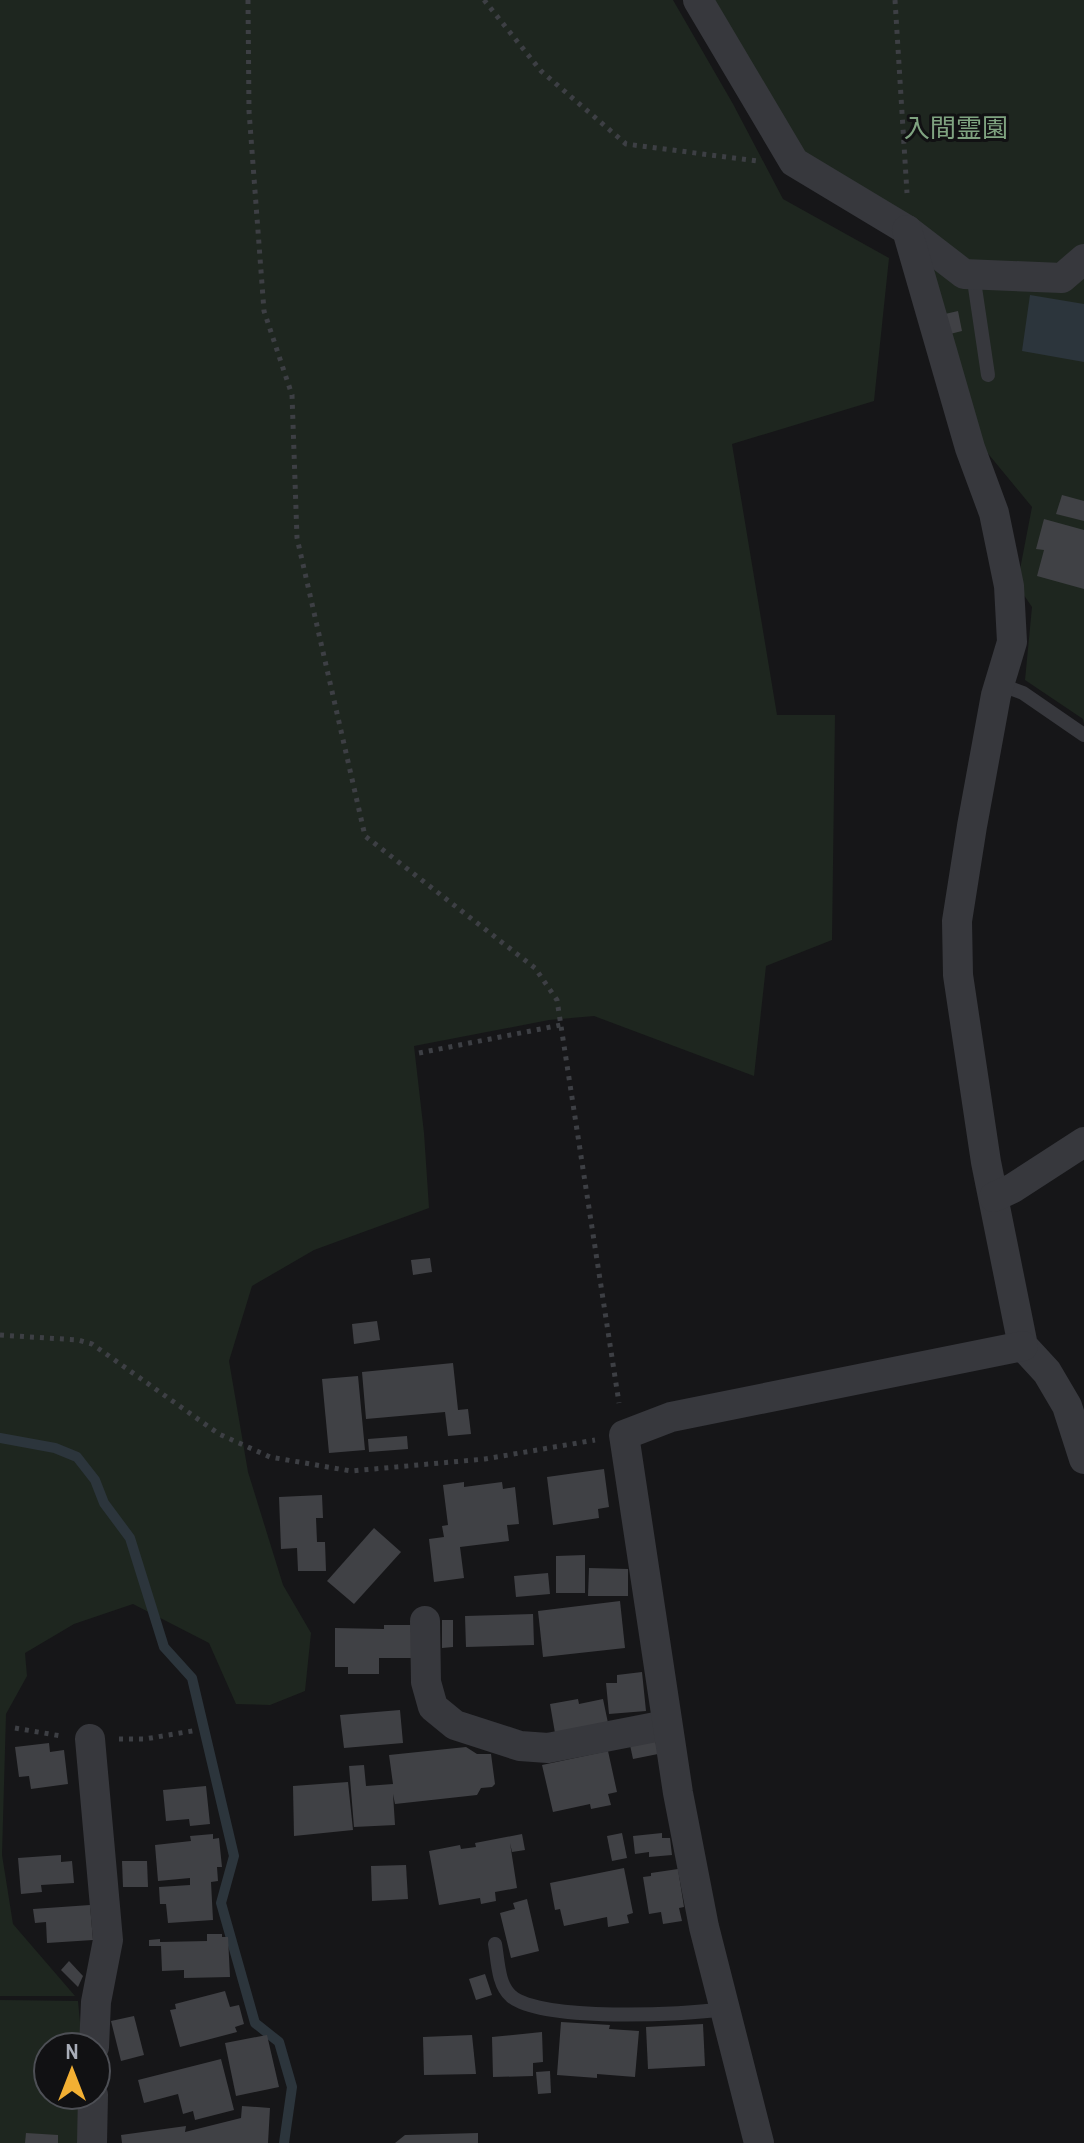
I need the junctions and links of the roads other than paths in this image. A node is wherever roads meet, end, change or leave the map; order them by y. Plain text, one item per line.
1 (698, 0) edge
2 (907, 230) junction
3 (1084, 259) edge
4 (973, 274) junction
5 (988, 375) dead end
6 (999, 684) junction
7 (1084, 735) edge
8 (1084, 1142) edge
9 (994, 1197) junction
10 (1023, 1346) junction
11 (1084, 1459) edge
12 (425, 1621) dead end
13 (666, 1725) junction
14 (90, 1739) dead end
15 (495, 1944) dead end
16 (724, 2009) junction
17 (95, 2031) edge
18 (93, 2111) edge
19 (92, 2143) edge
20 (759, 2143) edge

1 - 2 street
2 - 4 street
2 - 6 street
3 - 4 street
4 - 5 lane
6 - 7 lane
6 - 9 street
8 - 9 street
9 - 10 street
10 - 11 street
10 - 13 street
12 - 13 street
13 - 16 street
14 - 17 street
15 - 16 lane
16 - 20 street
18 - 19 street

